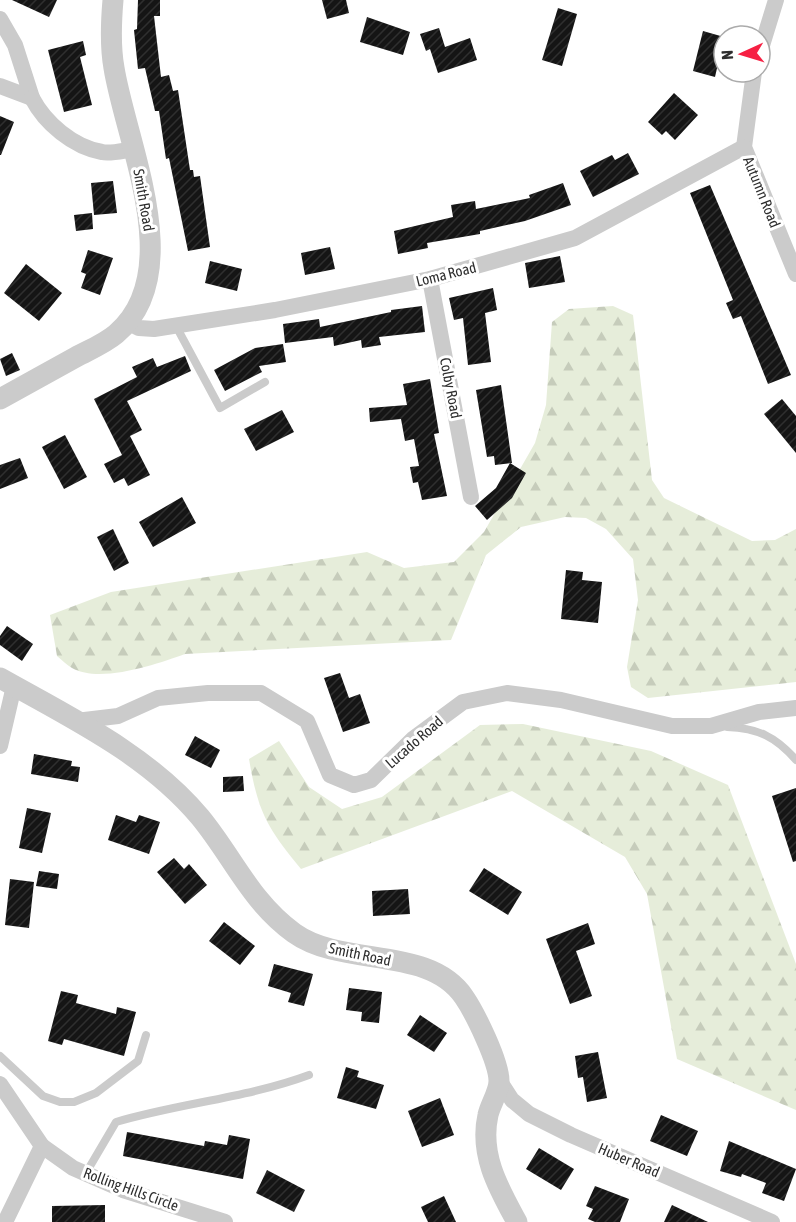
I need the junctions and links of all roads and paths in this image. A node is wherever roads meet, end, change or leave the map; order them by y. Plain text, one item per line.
1 (113, 0) edge
2 (776, 0) edge
3 (0, 19) edge
4 (769, 24) edge
5 (752, 84) edge
6 (0, 86) edge
7 (32, 98) junction
8 (744, 147) junction
9 (135, 149) junction
10 (796, 274) edge
11 (430, 279) junction
12 (126, 322) junction
13 (176, 326) junction
14 (265, 382) dead end
15 (0, 399) edge
16 (471, 497) dead end
17 (7, 682) edge
18 (796, 708) edge
19 (76, 721) junction
20 (711, 726) junction
21 (0, 746) edge
22 (796, 760) edge
23 (146, 1035) dead end
24 (0, 1056) edge
25 (309, 1075) dead end
26 (499, 1080) junction
27 (0, 1084) edge
28 (42, 1146) junction
29 (86, 1173) junction
30 (5, 1222) edge
31 (225, 1222) edge
32 (517, 1222) edge
33 (772, 1222) edge

1 - 9 street, Smith Road
2 - 4 street
3 - 7 street
5 - 8 street, Autumn Road
6 - 7 street
7 - 9 street
8 - 10 street, Autumn Road
8 - 11 street, Loma Road
9 - 12 street, Smith Road
11 - 13 street, Loma Road
11 - 16 street, Colby Road
12 - 13 street, Loma Road
12 - 15 street, Smith Road
13 - 14 lane
17 - 19 street, Smith Road
17 - 21 street
18 - 20 street, Lucado Road
19 - 20 street, Lucado Road
19 - 26 street, Smith Road
20 - 22 lane
23 - 24 lane
25 - 29 lane
26 - 32 street
26 - 33 street, Huber Road
27 - 28 street
28 - 29 street, Rolling Hills Circle
28 - 30 street
29 - 31 street, Rolling Hills Circle

